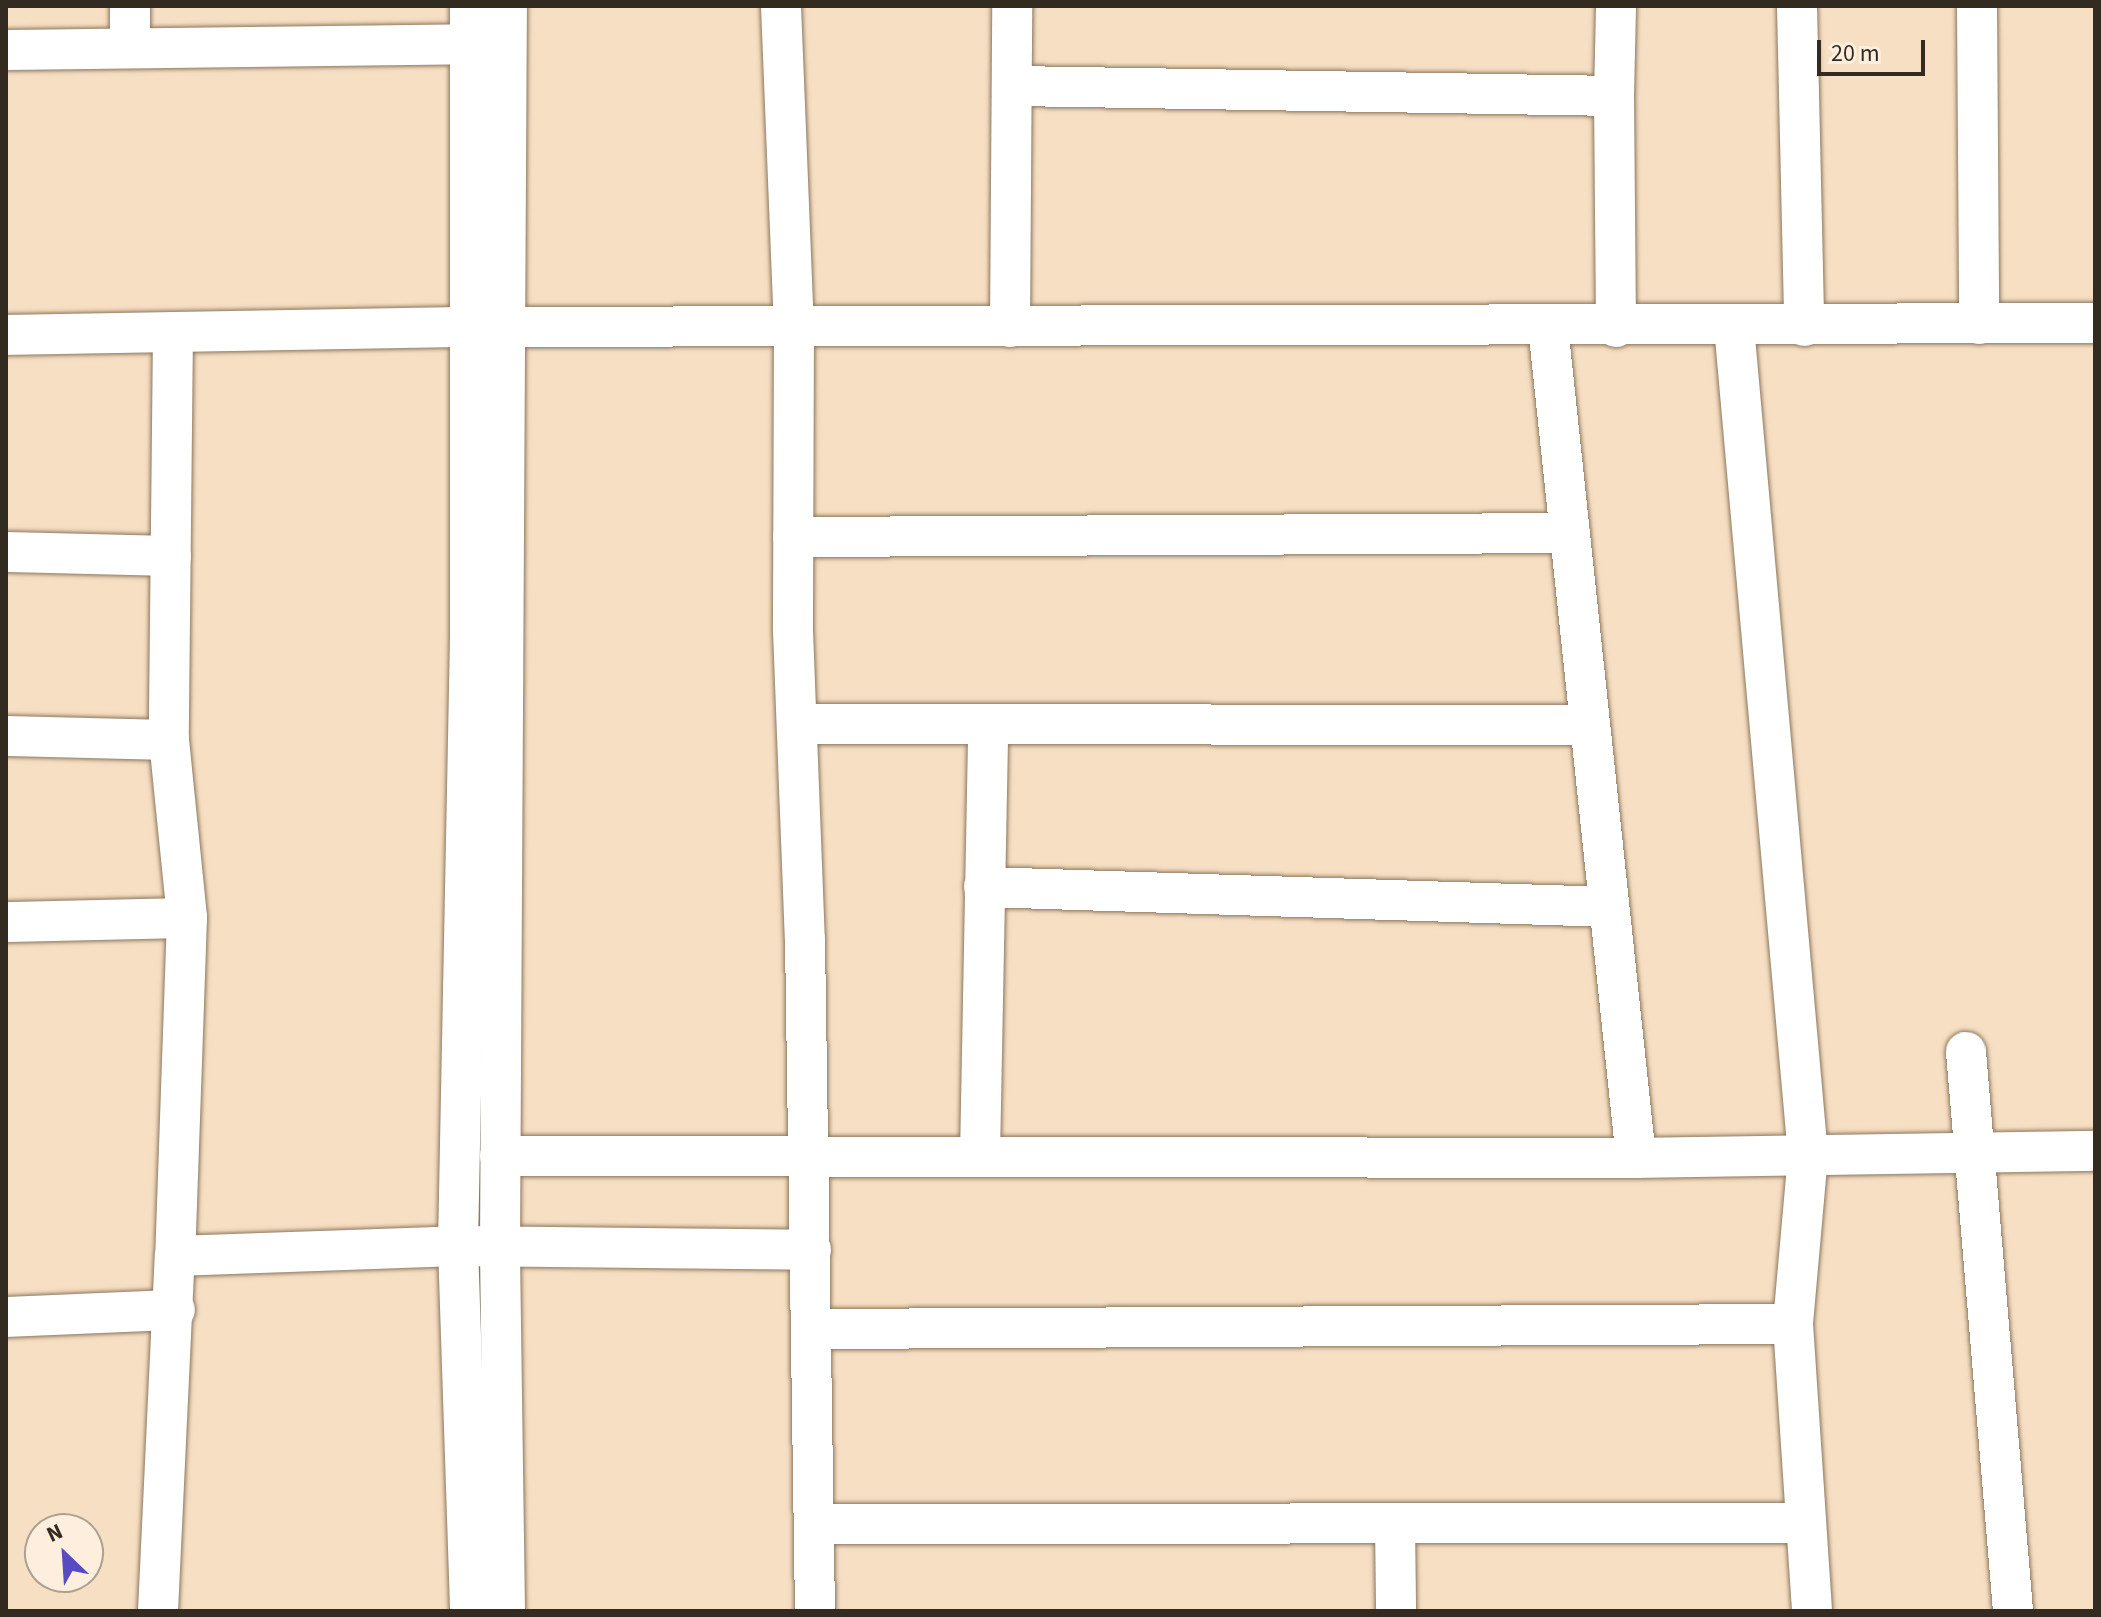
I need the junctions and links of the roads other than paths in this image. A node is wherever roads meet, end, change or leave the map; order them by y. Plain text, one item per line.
1 (130, 6) edge
2 (507, 6) edge
3 (781, 6) edge
4 (1012, 6) edge
5 (1616, 6) edge
6 (1797, 6) edge
7 (1977, 6) edge
8 (470, 25) edge
9 (130, 48) junction
10 (6, 50) edge
11 (1014, 86) junction
12 (1614, 96) junction
13 (2095, 323) edge
14 (1979, 324) junction
15 (1734, 326) junction
16 (1804, 326) junction
17 (486, 327) junction
18 (794, 327) junction
19 (1010, 327) junction
20 (1548, 327) junction
21 (1616, 327) junction
22 (173, 332) junction
23 (6, 335) edge
24 (1570, 533) junction
25 (793, 537) junction
26 (6, 552) edge
27 (171, 556) junction
28 (797, 724) junction
29 (988, 724) junction
30 (1590, 725) junction
31 (6, 736) edge
32 (169, 740) junction
33 (984, 887) junction
34 (1609, 907) junction
35 (187, 918) junction
36 (6, 922) edge
37 (1966, 1052) dead end
38 (2095, 1151) edge
39 (1974, 1152) junction
40 (1808, 1155) junction
41 (500, 1156) junction
42 (810, 1156) junction
43 (980, 1156) junction
44 (1636, 1158) junction
45 (458, 1246) junction
46 (500, 1247) junction
47 (811, 1250) junction
48 (175, 1256) junction
49 (175, 1310) junction
50 (6, 1317) edge
51 (1793, 1324) junction
52 (812, 1329) junction
53 (1395, 1523) junction
54 (1806, 1523) junction
55 (814, 1524) junction
56 (158, 1611) edge
57 (470, 1611) edge
58 (505, 1611) edge
59 (815, 1611) edge
60 (1396, 1611) edge
61 (1812, 1611) edge
62 (2013, 1611) edge

1 - 9 street
2 - 17 street
3 - 18 street
4 - 11 street
5 - 12 street
6 - 16 street
7 - 14 street
8 - 9 street
8 - 17 street
9 - 10 street
11 - 12 street
11 - 19 street
12 - 21 street
13 - 14 street
14 - 16 street
15 - 16 street
15 - 21 street
15 - 40 street
17 - 18 street
17 - 22 street
17 - 41 street
17 - 45 street
18 - 19 street
18 - 25 street
19 - 20 street
20 - 21 street
20 - 24 street
22 - 23 street
22 - 27 street
24 - 25 street
24 - 30 street
25 - 28 street
26 - 27 street
27 - 32 street
28 - 29 street
28 - 42 street
29 - 30 street
29 - 33 street
30 - 34 street
31 - 32 street
32 - 35 street
33 - 34 street
33 - 43 street
34 - 44 street
35 - 36 street
35 - 48 street
37 - 39 street
38 - 39 street
39 - 40 street
39 - 62 street
40 - 44 street
40 - 51 street
41 - 42 street
41 - 46 street
42 - 43 street
42 - 47 street
43 - 44 street
45 - 46 street
45 - 48 street
45 - 57 street
46 - 47 street
46 - 58 street
47 - 52 street
48 - 49 street
49 - 50 street
49 - 56 street
51 - 52 street
51 - 54 street
52 - 55 street
53 - 54 street
53 - 55 street
53 - 60 street
54 - 61 street
55 - 59 street

